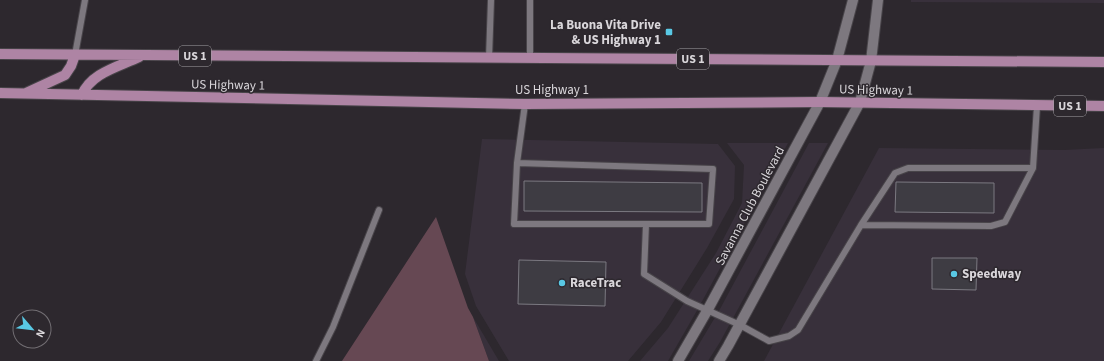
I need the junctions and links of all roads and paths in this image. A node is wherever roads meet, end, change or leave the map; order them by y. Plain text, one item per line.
1 (85, 0) edge
2 (491, 0) edge
3 (530, 0) edge
4 (853, 0) edge
5 (878, 0) edge
6 (0, 54) edge
7 (75, 55) junction
8 (142, 56) junction
9 (489, 58) junction
10 (530, 58) junction
11 (837, 60) junction
12 (871, 61) junction
13 (1104, 62) edge
14 (0, 94) edge
15 (24, 94) junction
16 (82, 95) junction
17 (820, 102) junction
18 (860, 102) junction
19 (525, 104) junction
20 (1037, 106) junction
21 (1104, 106) edge
22 (517, 163) junction
23 (1033, 168) junction
24 (379, 210) dead end
25 (646, 224) junction
26 (861, 225) junction
27 (707, 311) junction
28 (740, 324) junction
29 (316, 361) edge
30 (678, 361) edge
31 (719, 361) edge

1 - 7 lane
2 - 9 lane
3 - 10 lane
4 - 11 street, Savanna Club Boulevard
5 - 12 street
6 - 7 main road, US 1
7 - 8 main road, US 1
7 - 15 main road
8 - 9 main road, US 1
8 - 16 main road
9 - 10 main road, US 1
10 - 11 main road, US 1
11 - 12 main road, US 1
11 - 17 street, Savanna Club Boulevard
12 - 13 main road, US 1
12 - 18 street
14 - 15 main road, US Highway 1 / US 1
15 - 16 main road, US Highway 1 / US 1
16 - 19 main road, US Highway 1 / US 1
17 - 18 main road, US Highway 1 / US 1
17 - 19 main road, US Highway 1 / US 1
17 - 27 street, Savanna Club Boulevard
18 - 20 main road, US Highway 1 / US 1
18 - 28 street
19 - 22 lane
20 - 21 main road, US Highway 1 / US 1
20 - 23 lane
22 - 25 lane
22 - 25 lane
23 - 26 lane
23 - 26 lane
24 - 29 lane
25 - 27 lane
26 - 28 lane
27 - 28 lane
27 - 30 street, Savanna Club Boulevard
28 - 31 street

